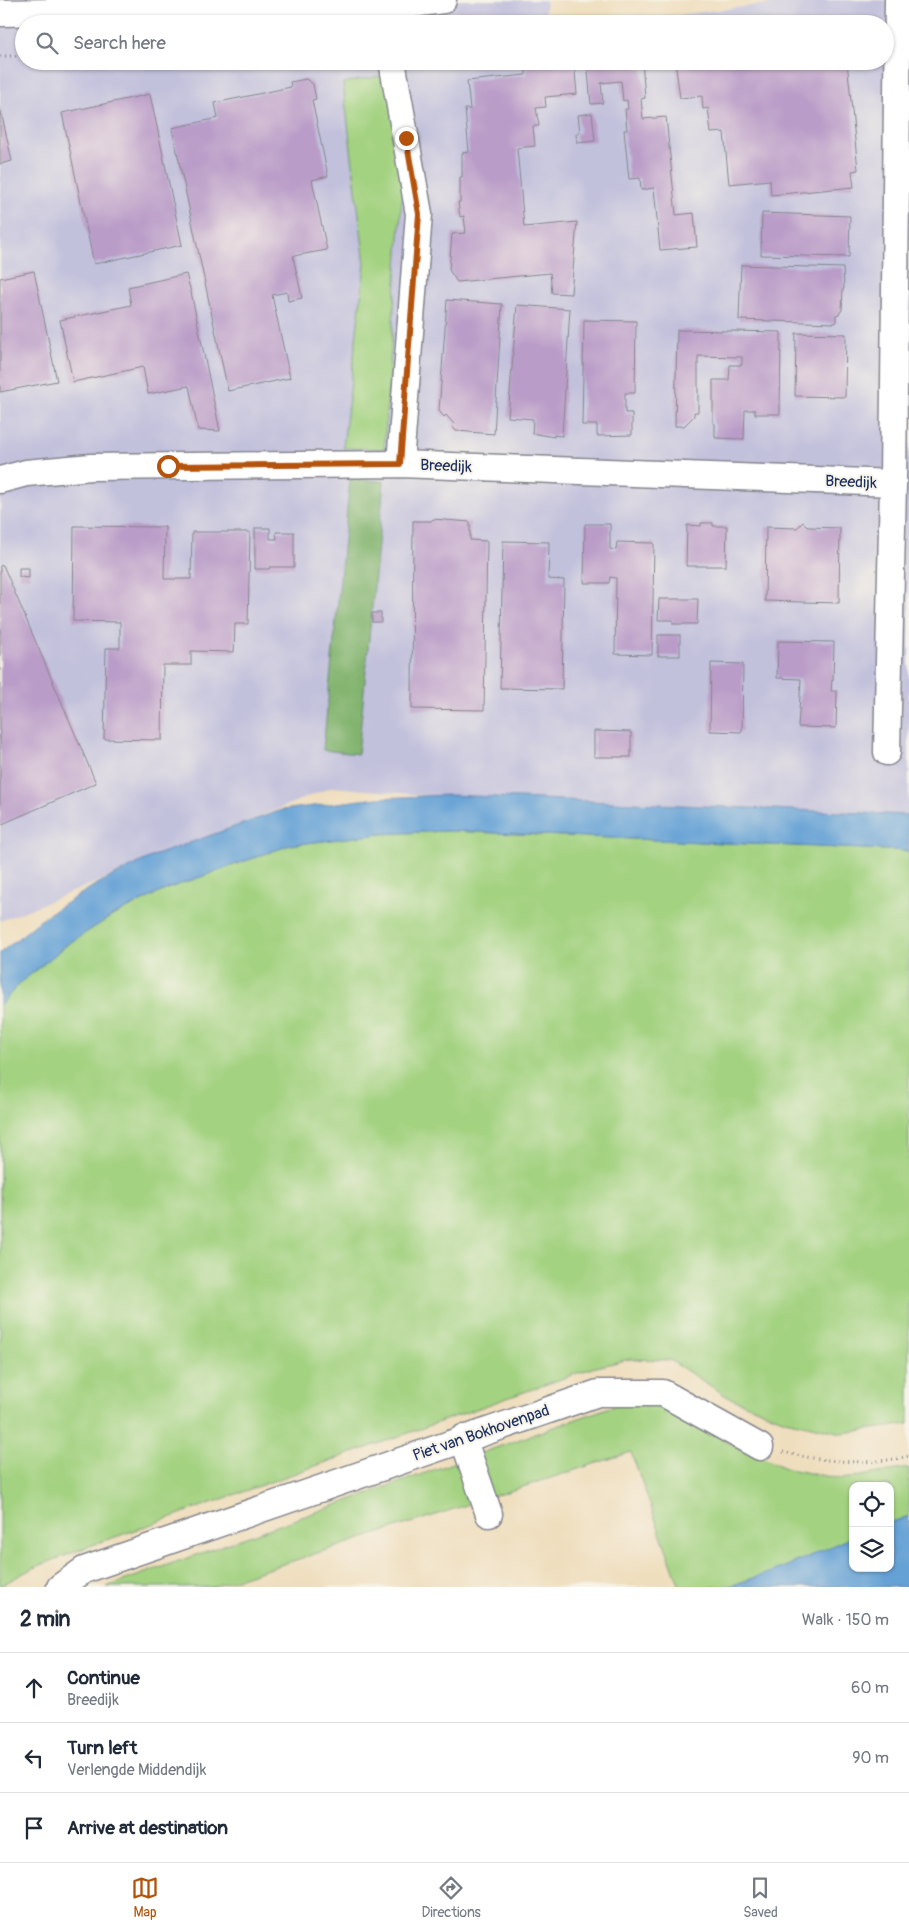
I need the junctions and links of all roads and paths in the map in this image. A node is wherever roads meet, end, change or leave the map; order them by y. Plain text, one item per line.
1 (443, 0) edge
2 (898, 0) edge
3 (396, 10) edge
4 (0, 13) edge
5 (0, 56) edge
6 (15, 56) edge
7 (394, 70) edge
8 (400, 464) junction
9 (0, 480) edge
10 (893, 483) junction
11 (887, 752) dead end
12 (464, 1438) junction
13 (760, 1447) joint
14 (909, 1456) edge
15 (489, 1514) dead end
16 (60, 1587) edge

1 - 3 street
2 - 10 street, Breedijk
3 - 4 street
5 - 6 path
7 - 8 street
8 - 9 street, Breedijk
8 - 10 street, Breedijk
10 - 11 street, Breedijk
12 - 13 street, Piet van Bokhovenpad
12 - 15 street
12 - 16 street, Piet van Bokhovenpad
13 - 14 path

